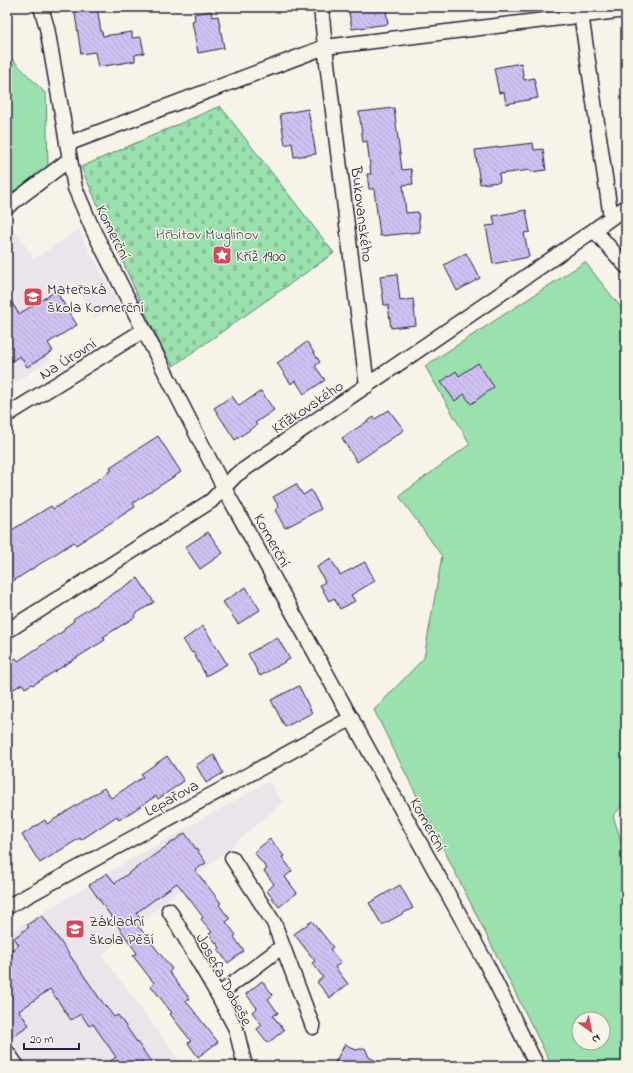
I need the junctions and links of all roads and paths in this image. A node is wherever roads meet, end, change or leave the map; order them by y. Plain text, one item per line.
1 (41, 7) edge
2 (321, 7) edge
3 (626, 10) edge
4 (581, 11) edge
5 (325, 47) junction
6 (67, 144) junction
7 (70, 159) junction
8 (7, 207) edge
9 (626, 207) edge
10 (611, 218) junction
11 (594, 230) junction
12 (626, 266) edge
13 (144, 330) junction
14 (367, 386) junction
15 (7, 415) edge
16 (224, 488) junction
17 (7, 631) edge
18 (352, 718) junction
19 (232, 858) dead end
20 (7, 907) edge
21 (169, 910) dead end
22 (283, 946) junction
23 (218, 996) junction
24 (313, 1027) dead end
25 (7, 1052) edge
26 (17, 1066) edge
27 (245, 1066) edge
28 (537, 1066) edge

1 - 6 street, Komerční
2 - 5 street, Bukovanského
3 - 4 street
4 - 5 street
4 - 10 street
5 - 6 street
5 - 14 street, Bukovanského
6 - 7 street, Komerční
7 - 8 street
7 - 13 street, Komerční
9 - 10 street, Křížkovského
10 - 11 street, Křížkovského
11 - 12 street
11 - 14 street, Křížkovského
13 - 15 street, Na Úrovni
13 - 16 street, Komerční
14 - 16 street, Křížkovského
16 - 17 street, Křížkovského
16 - 18 street, Komerční
18 - 20 street, Lepařova
18 - 28 street, Komerční
19 - 22 street
21 - 23 street, Josefa Dobeše
22 - 23 street
22 - 24 street
23 - 27 street, Josefa Dobeše
25 - 26 street

